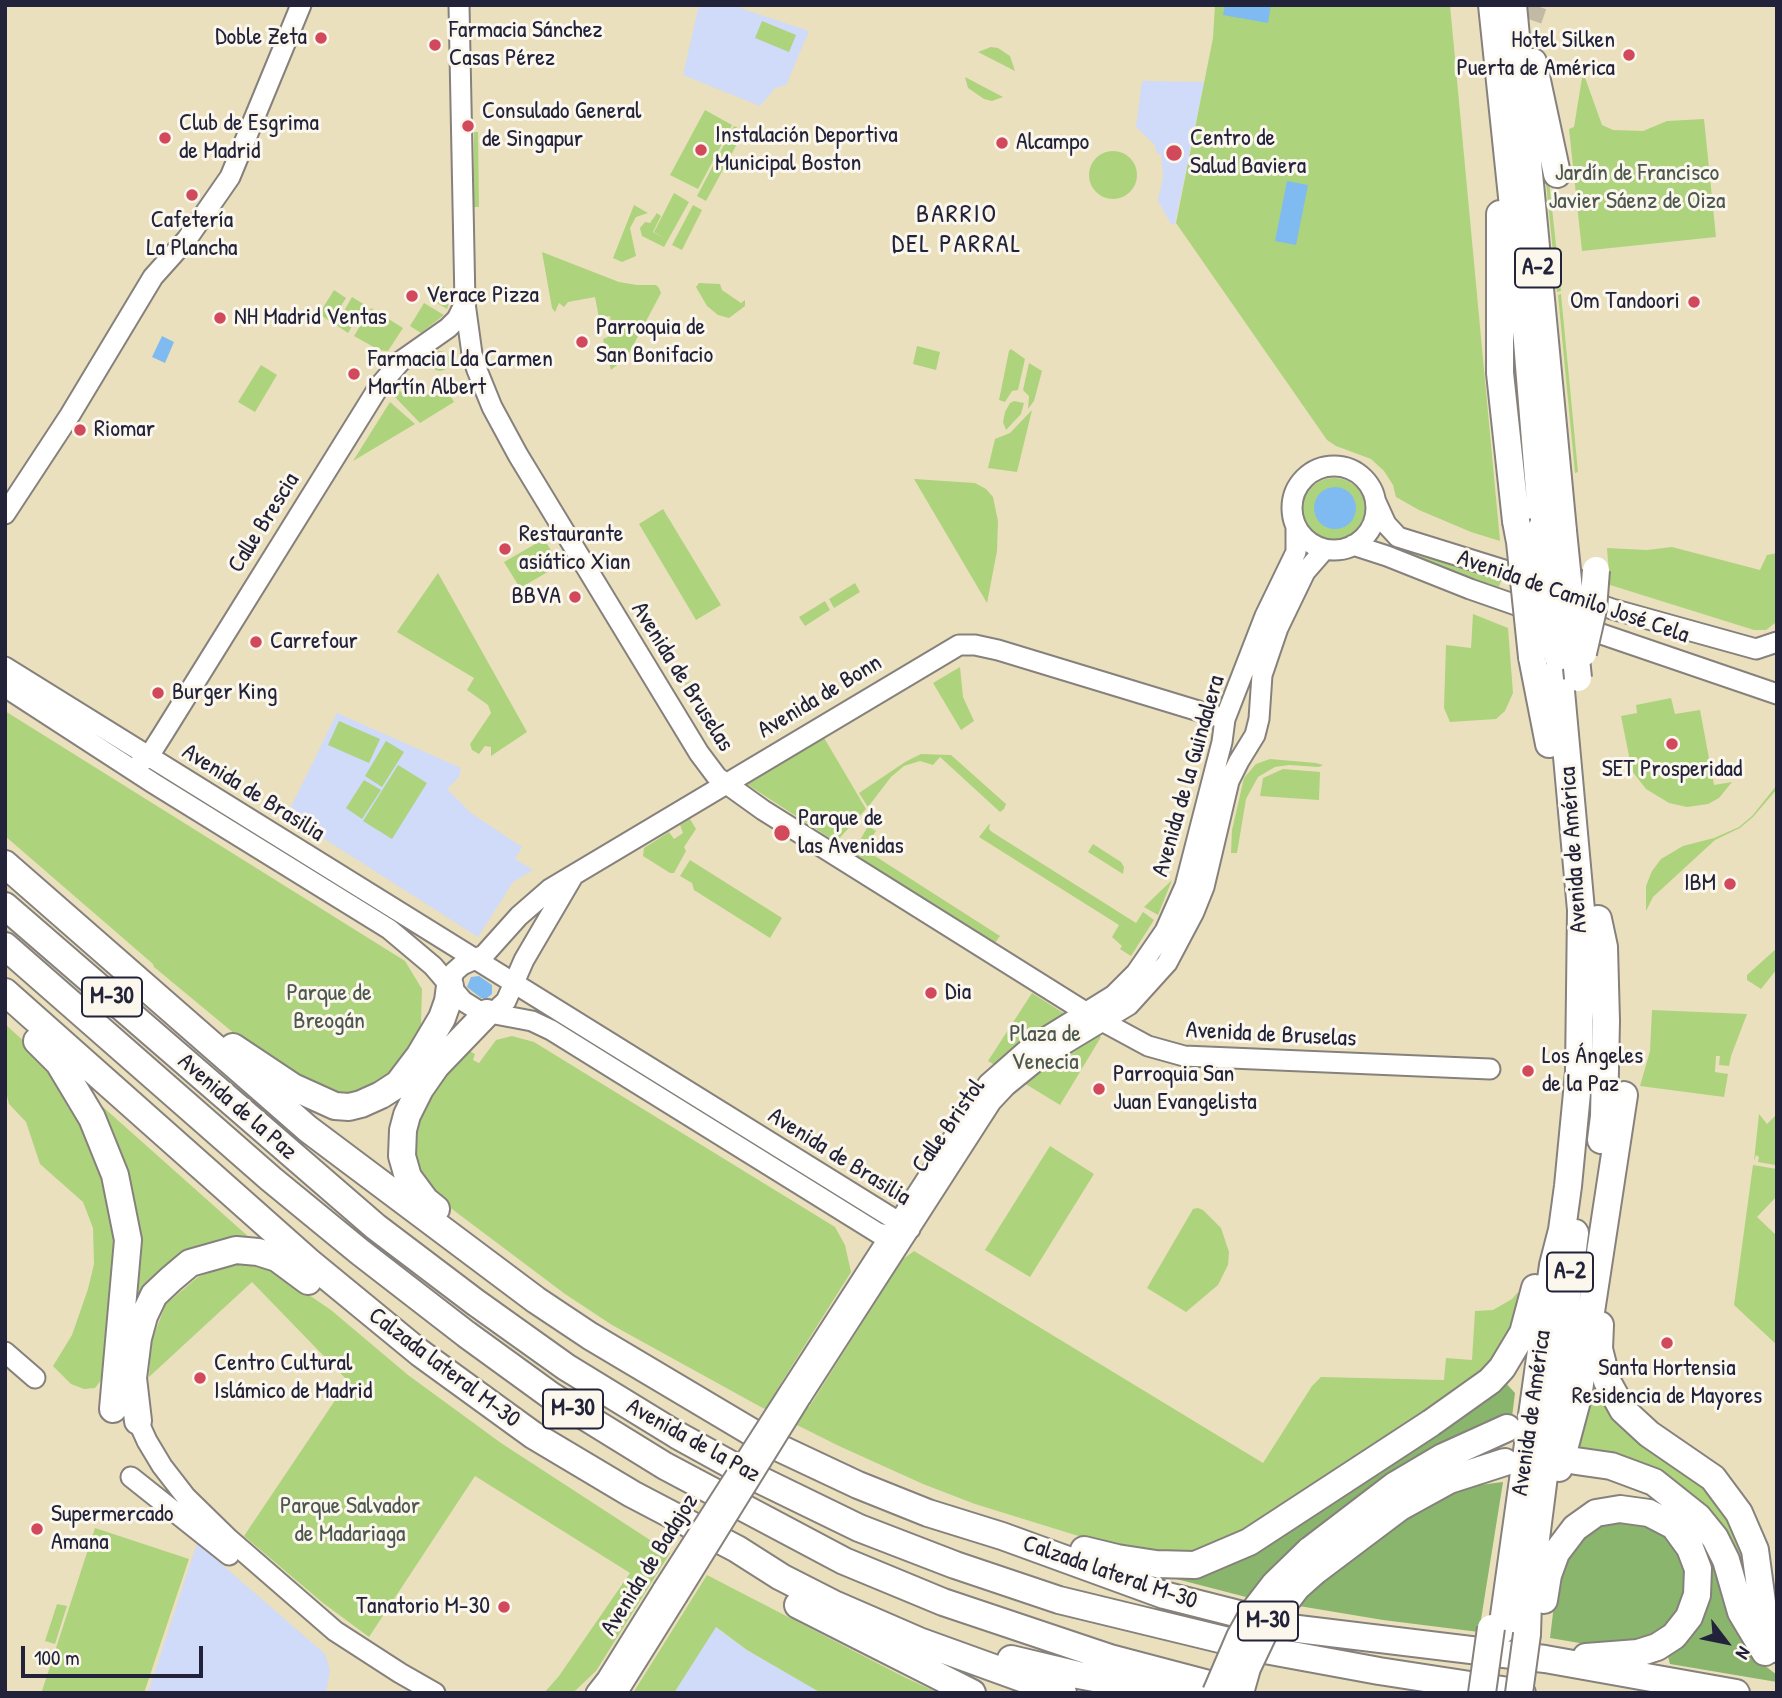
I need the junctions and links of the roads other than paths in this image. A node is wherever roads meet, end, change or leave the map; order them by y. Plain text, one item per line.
1 (300, 5) edge
2 (459, 5) edge
3 (1492, 5) edge
4 (1513, 5) edge
5 (1522, 5) edge
6 (1556, 174) dead end
7 (465, 303) junction
8 (1512, 342) dead end
9 (1376, 502) junction
10 (5, 514) edge
11 (1296, 526) junction
12 (1537, 526) junction
13 (1353, 545) junction
14 (1325, 549) junction
15 (1596, 570) dead end
16 (1777, 642) edge
17 (1553, 666) junction
18 (5, 667) edge
19 (5, 687) edge
20 (1777, 694) edge
21 (1225, 719) junction
22 (112, 755) junction
23 (149, 756) junction
24 (723, 783) junction
25 (5, 864) edge
26 (577, 872) junction
27 (5, 906) edge
28 (1598, 919) junction
29 (5, 946) edge
30 (476, 960) junction
31 (514, 982) junction
32 (450, 986) junction
33 (5, 992) edge
34 (152, 992) junction
35 (5, 1011) edge
36 (490, 1013) junction
37 (1095, 1018) junction
38 (1490, 1069) dead end
39 (1563, 1071) junction
40 (217, 1090) junction
41 (1624, 1095) dead end
42 (898, 1229) junction
43 (1603, 1243) junction
44 (1553, 1265) junction
45 (536, 1300) junction
46 (5, 1352) edge
47 (420, 1353) junction
48 (1572, 1362) dead end
49 (35, 1378) dead end
50 (795, 1394) joint
51 (113, 1409) dead end
52 (138, 1420) joint
53 (746, 1428) junction
54 (1507, 1428) dead end
55 (1576, 1461) dead end
56 (1505, 1462) dead end
57 (131, 1477) dead end
58 (632, 1494) junction
59 (1002, 1536) junction
60 (737, 1549) junction
61 (1312, 1561) junction
62 (670, 1593) junction
63 (1522, 1636) junction
64 (1777, 1649) edge
65 (1777, 1663) edge
66 (925, 1670) junction
67 (412, 1693) edge
68 (435, 1693) edge
69 (596, 1693) edge
70 (617, 1693) edge
71 (971, 1693) edge
72 (980, 1693) edge
73 (1063, 1693) edge
74 (1175, 1693) edge
75 (1216, 1693) edge
76 (1240, 1693) edge
77 (1246, 1693) edge
78 (1482, 1693) edge
79 (1493, 1693) edge
80 (1520, 1693) edge
81 (1531, 1693) edge
82 (1735, 1693) edge

1 - 10 street
2 - 7 street, Avenida de Bruselas
3 - 12 highway
4 - 12 highway, Avenida de América / A-2
5 - 6 highway
7 - 23 street, Calle Brescia
7 - 24 street, Avenida de Bruselas
8 - 12 highway
9 - 11 street
9 - 13 street
9 - 16 street, Avenida de Camilo José Cela
11 - 14 street
11 - 21 street, Avenida de la Guindalera
12 - 17 highway, Avenida de América / A-2, bridge
12 - 17 highway, bridge
13 - 14 street
13 - 20 street, Avenida de Camilo José Cela
14 - 37 street, Avenida de la Guindalera
15 - 17 highway, A-2, bridge
17 - 28 highway, Avenida de América / A-2
17 - 39 highway
17 - 44 highway, Avenida de América / A-2
18 - 23 street, Avenida de Brasilia
19 - 22 street, Avenida de Brasilia
21 - 24 street, Avenida de Bonn
21 - 37 street, Avenida de la Guindalera
22 - 23 street
22 - 32 street, Avenida de Brasilia
23 - 30 street, Avenida de Brasilia
24 - 26 street, Avenida de Bonn
24 - 37 street, Avenida de Bruselas
25 - 34 highway, M-30
26 - 30 street, Avenida de Bonn
26 - 31 street, Avenida de Bonn
27 - 40 highway, Avenida de la Paz / M-30
28 - 48 highway
28 - 63 highway, Avenida de América / A-2
29 - 77 highway, Avenida de la Paz / M-30
30 - 31 street
30 - 32 street
31 - 36 street
31 - 42 street, Avenida de Brasilia
32 - 34 highway
32 - 36 street
33 - 47 highway, Calzada lateral M-30 / M-30
34 - 45 highway, M-30
35 - 51 highway
36 - 42 street, Avenida de Brasilia
36 - 53 highway
37 - 38 street, Avenida de Bruselas
37 - 42 street, Calle Bristol
39 - 44 highway
39 - 59 highway
40 - 45 highway
40 - 80 highway, Avenida de la Paz / M-30
41 - 43 highway
42 - 50 street, Calle Bristol
43 - 63 highway
43 - 64 highway
44 - 63 highway, Avenida de América / A-2
45 - 53 highway, Calzada lateral M-30 / M-30
46 - 49 street
47 - 52 highway
47 - 58 highway, Calzada lateral M-30 / M-30
50 - 62 street, Avenida de Badajoz, bridge
52 - 68 street
53 - 59 highway, Calzada lateral M-30 / M-30
54 - 61 highway
55 - 65 highway
56 - 61 highway
57 - 67 street
58 - 60 highway, Calzada lateral M-30 / M-30
58 - 66 highway
59 - 63 highway, Calzada lateral M-30 / M-30
60 - 73 highway, Calzada lateral M-30 / M-30
60 - 74 highway
61 - 75 highway, bridge
61 - 76 highway, bridge
62 - 69 street, Avenida de Badajoz
62 - 70 street, Avenida de Badajoz
63 - 63 highway
63 - 78 highway, Avenida de América, bridge
63 - 79 highway, Avenida de América / A-2
63 - 80 highway, Avenida de América / A-2, bridge
63 - 81 highway
63 - 82 highway, Calzada lateral M-30 / M-30
66 - 71 highway
66 - 72 highway

